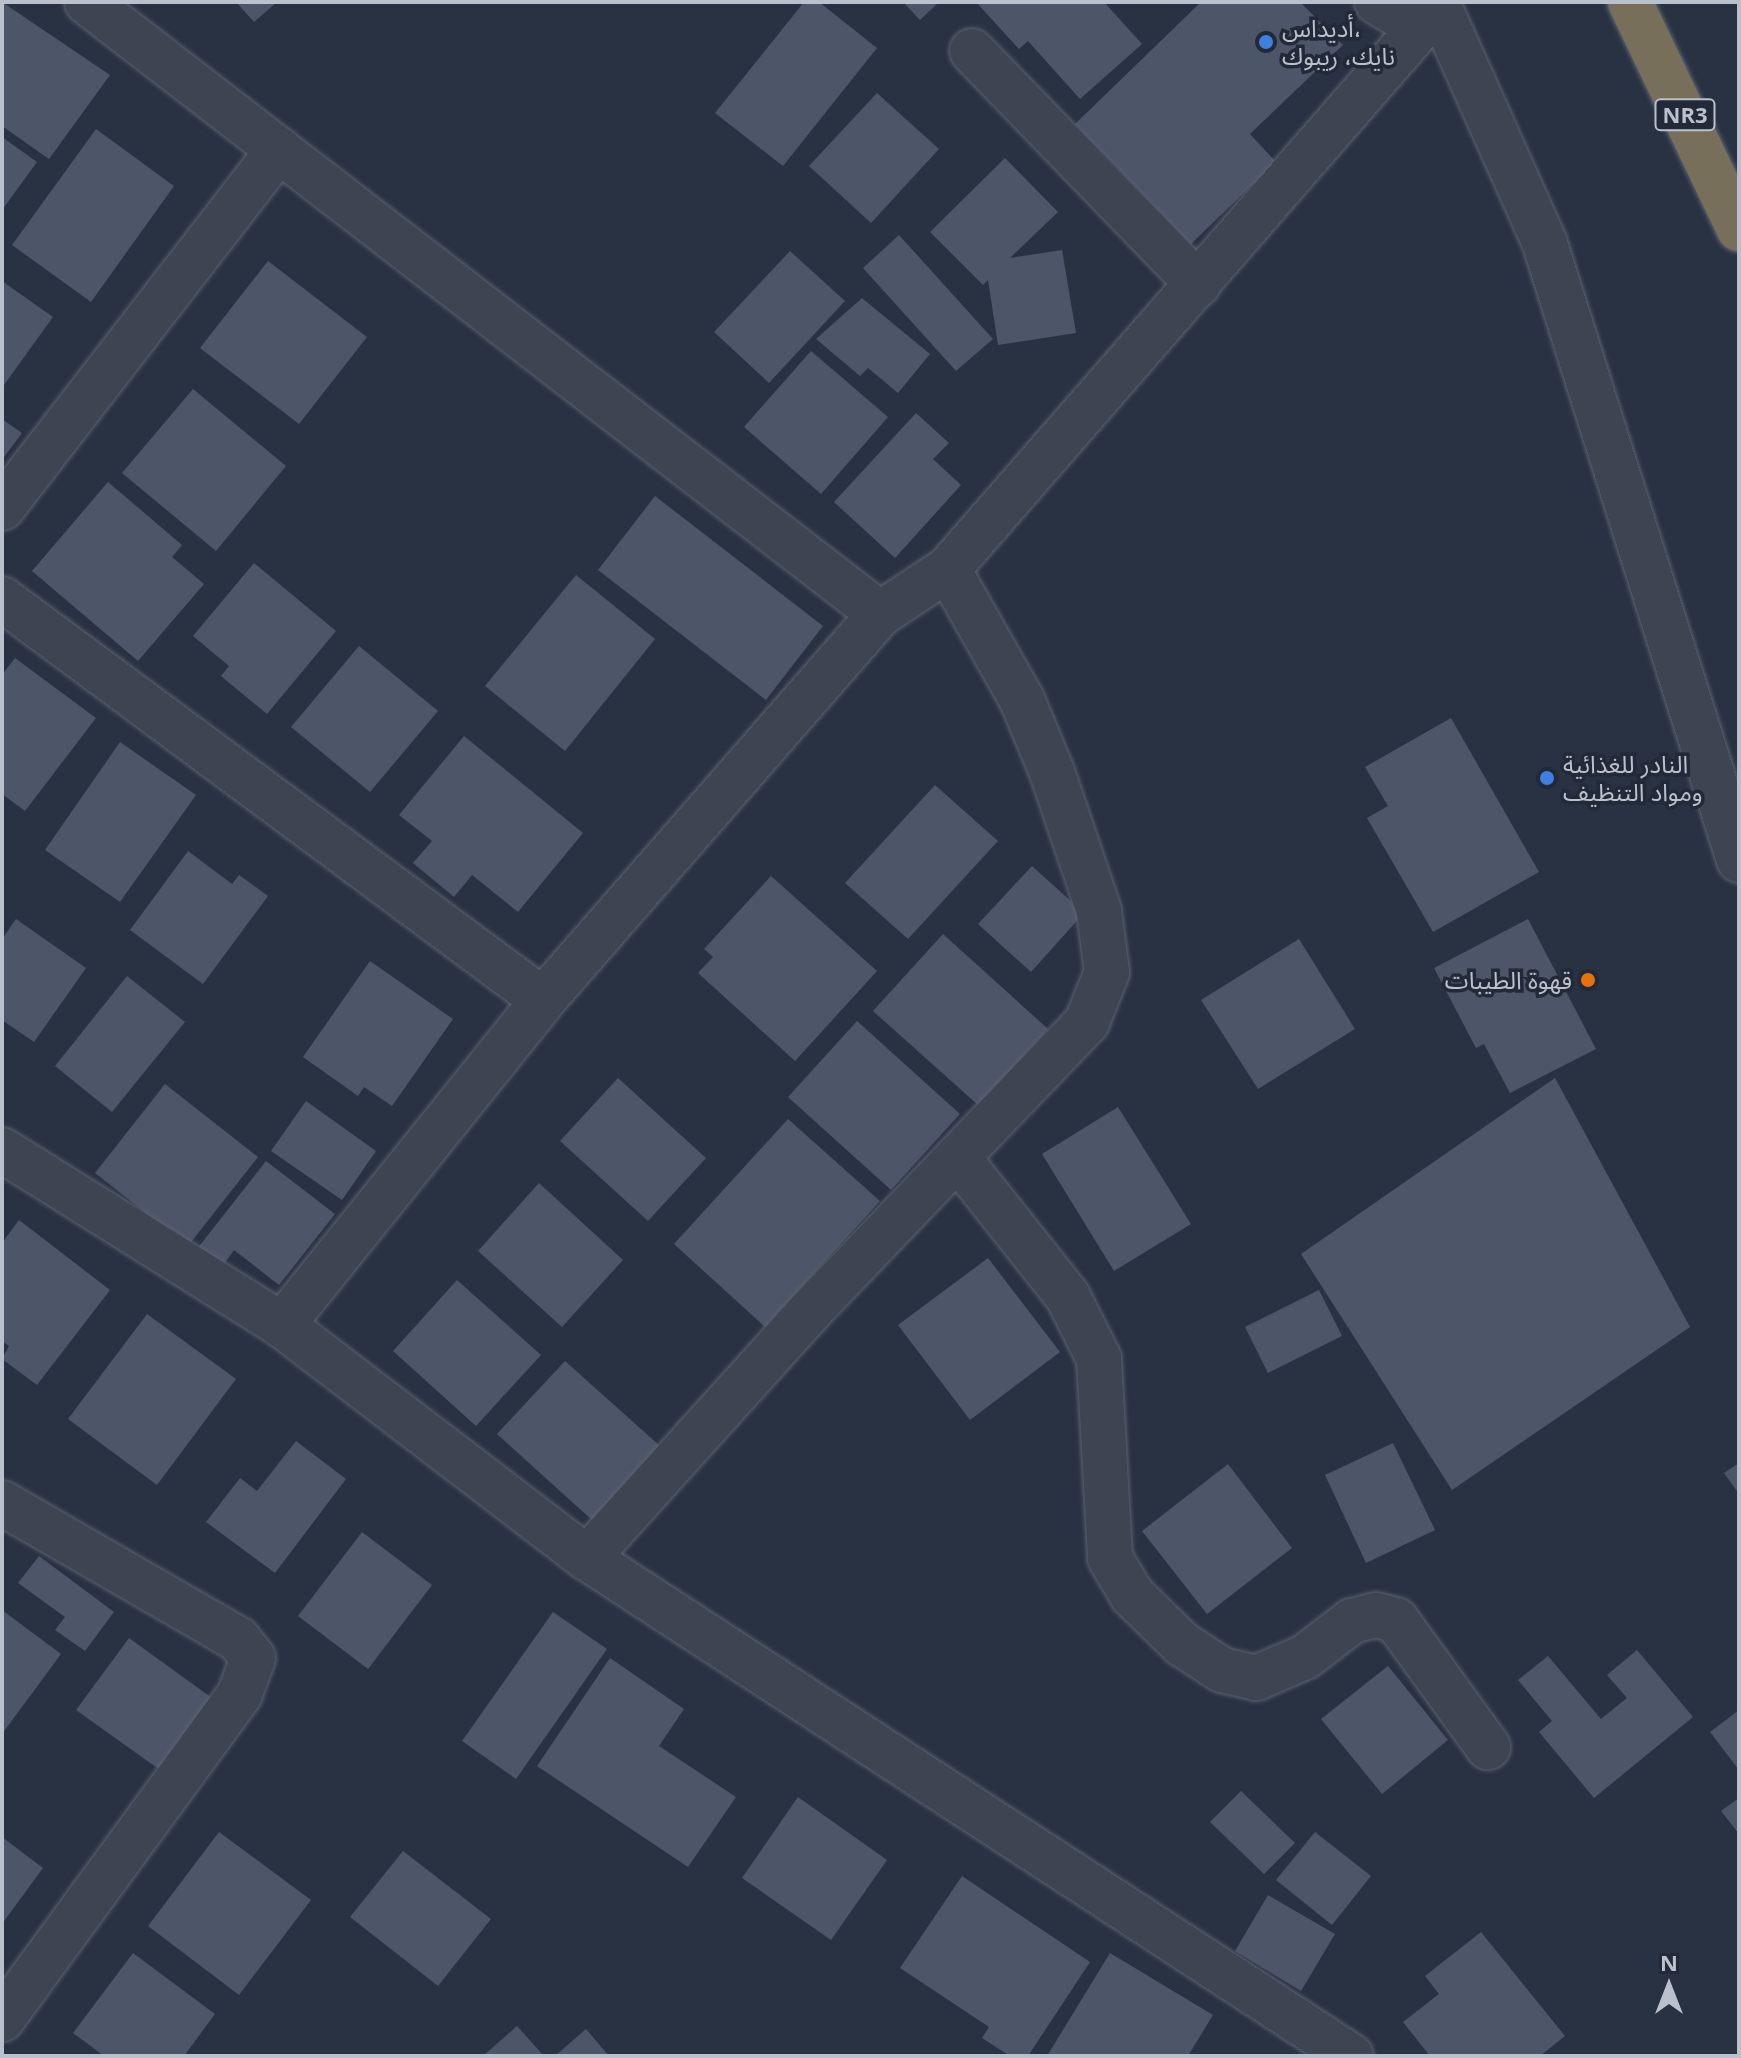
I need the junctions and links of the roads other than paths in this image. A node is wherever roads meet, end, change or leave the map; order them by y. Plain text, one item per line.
1 (87, 2) edge
2 (1377, 2) edge
3 (1630, 2) edge
4 (1432, 12) edge
5 (972, 51) dead end
6 (279, 150) junction
7 (1739, 229) edge
8 (1198, 284) junction
9 (2, 508) edge
10 (948, 569) junction
11 (2, 599) edge
12 (880, 614) junction
13 (1739, 860) edge
14 (543, 1000) junction
15 (2, 1150) edge
16 (958, 1158) junction
17 (282, 1325) junction
18 (2, 1503) edge
19 (587, 1558) junction
20 (1488, 1747) dead end
21 (2, 2019) edge
22 (1351, 2056) edge

1 - 6 street
2 - 4 street
3 - 7 highway, NR3
4 - 8 street
4 - 13 street
5 - 8 street
6 - 9 street
6 - 12 street
8 - 10 street
10 - 12 street
10 - 16 street
11 - 14 street
12 - 14 street
14 - 17 street
15 - 17 street
16 - 19 street
16 - 20 street
17 - 19 street
18 - 21 street
19 - 22 street

